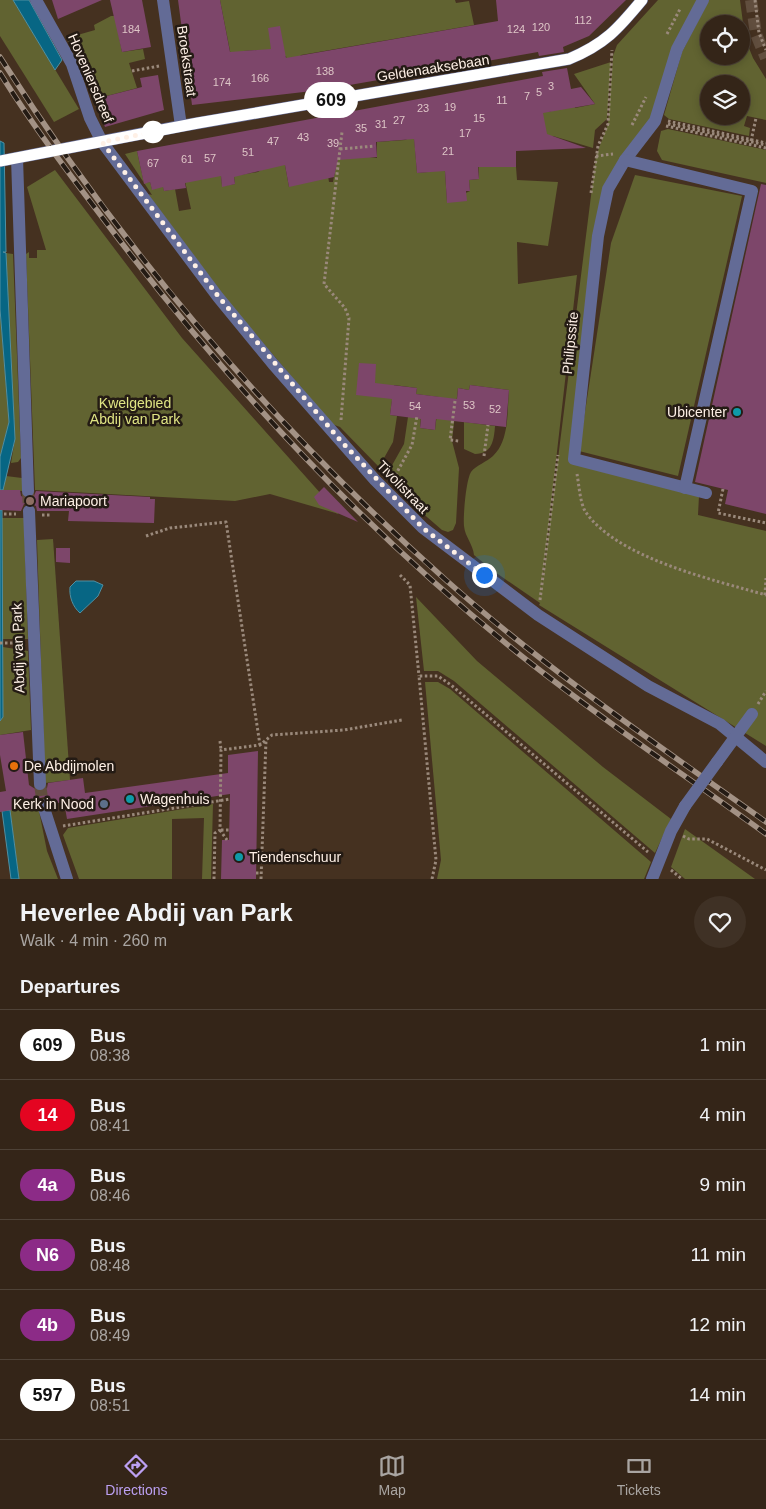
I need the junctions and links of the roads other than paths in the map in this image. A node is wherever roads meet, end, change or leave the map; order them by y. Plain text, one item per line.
1 (36, 0) edge
2 (163, 0) edge
3 (642, 0) edge
4 (702, 0) edge
5 (181, 126) junction
6 (102, 142) junction
7 (620, 157) junction
8 (7, 160) edge
9 (685, 488) junction
10 (28, 491) tunnel mouth
11 (706, 493) dead end
12 (29, 511) tunnel mouth
13 (755, 709) road end
14 (735, 737) junction
15 (766, 762) edge
16 (40, 784) tunnel mouth
17 (43, 805) tunnel mouth
18 (66, 879) edge
19 (652, 879) edge

1 - 6 street, Hoveniersdreef
2 - 5 street, Broekstraat
3 - 5 street, Geldenaaksebaan
4 - 7 street, Philipssite
5 - 6 street, Geldenaaksebaan
6 - 8 street, Geldenaaksebaan
6 - 14 street, Tivolistraat
7 - 9 street, Philipssite
7 - 9 street
8 - 10 street
9 - 11 street
12 - 16 street, Abdij van Park
13 - 14 street
14 - 15 street, Tivolistraat
14 - 19 street, bridge
17 - 18 street

